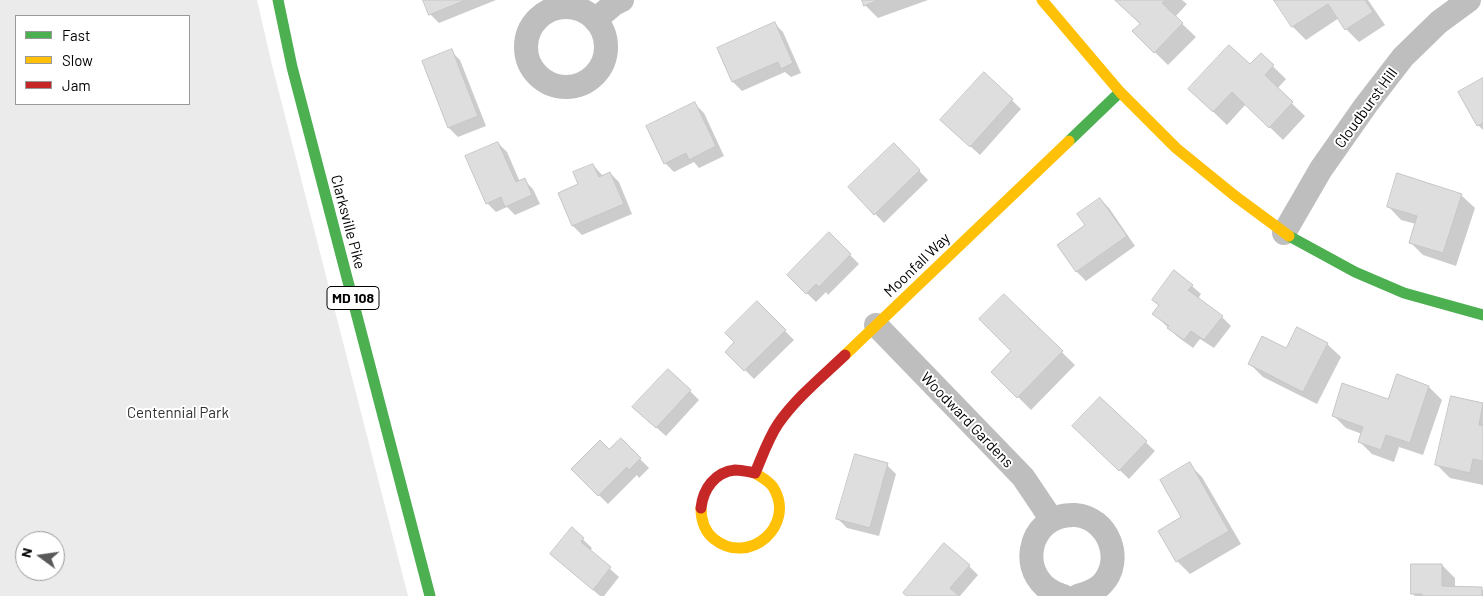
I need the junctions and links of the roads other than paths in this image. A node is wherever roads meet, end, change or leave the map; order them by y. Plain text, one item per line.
1 (278, 0) edge
2 (622, 0) edge
3 (1042, 0) edge
4 (1469, 0) edge
5 (595, 20) dead end
6 (1120, 92) junction
7 (1284, 234) junction
8 (1483, 315) edge
9 (876, 325) junction
10 (755, 473) junction
11 (1052, 520) junction
12 (430, 596) edge
13 (1063, 596) edge
14 (1078, 596) edge

1 - 12 street, Clarksville Pike / MD 108
2 - 5 street
3 - 6 street
4 - 7 street, Cloudburst Hill
6 - 7 street
6 - 9 street, Moonfall Way
7 - 8 street
9 - 10 street, Moonfall Way
9 - 11 street, Woodward Gardens
10 - 10 street
11 - 13 street
11 - 14 street

